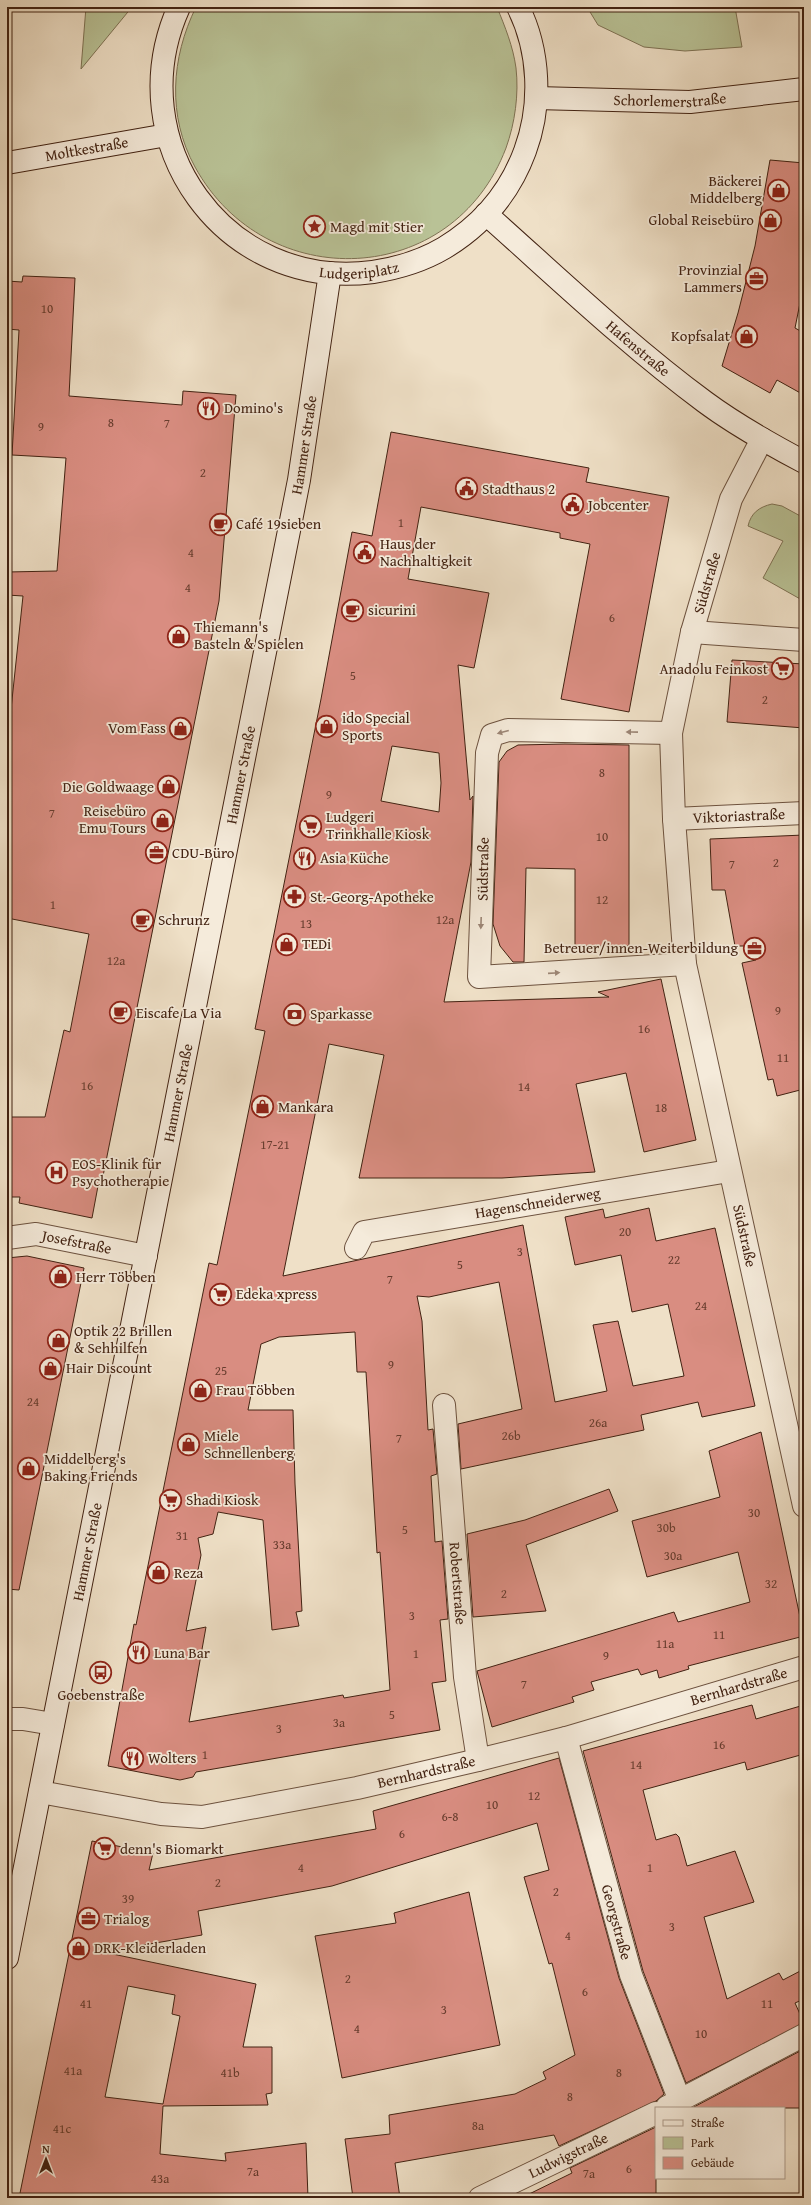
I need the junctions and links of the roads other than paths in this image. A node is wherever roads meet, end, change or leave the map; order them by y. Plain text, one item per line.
1 (179, 7) edge
2 (518, 7) edge
3 (804, 89) edge
4 (536, 98) junction
5 (167, 135) junction
6 (7, 163) edge
7 (486, 214) junction
8 (330, 274) junction
9 (762, 439) junction
10 (804, 462) edge
11 (692, 632) junction
12 (804, 640) edge
13 (671, 733) junction
14 (804, 813) edge
15 (674, 819) junction
16 (685, 964) junction
17 (729, 1171) junction
18 (7, 1238) edge
19 (356, 1248) dead end
20 (146, 1256) junction
21 (444, 1405) dead end
22 (804, 1506) edge
23 (804, 1667) edge
24 (7, 1719) edge
25 (53, 1724) junction
26 (566, 1738) junction
27 (478, 1760) junction
28 (40, 1792) junction
29 (7, 1958) edge
30 (804, 2035) edge
31 (673, 2105) edge
32 (655, 2113) edge
33 (480, 2198) edge

1 - 5 street, Ludgeriplatz
2 - 4 street, Ludgeriplatz
3 - 4 street, Schorlemerstraße
4 - 7 street, Ludgeriplatz
5 - 6 street, Moltkestraße
5 - 8 street, Ludgeriplatz
7 - 8 street, Ludgeriplatz
7 - 9 street, Hafenstraße
8 - 20 street, Hammer Straße
9 - 10 street, Hafenstraße
9 - 11 street, Südstraße
11 - 12 street
11 - 13 street, Südstraße
13 - 15 street, Südstraße
13 -> 16 street, Südstraße
14 - 15 street, Viktoriastraße
15 - 16 street, Südstraße
16 - 17 street, Südstraße
17 - 19 street, Hagenschneiderweg
17 - 22 street, Südstraße
18 - 20 street, Josefstraße
20 - 25 street, Hammer Straße
21 - 27 street, Robertstraße
23 - 26 street, Bernhardstraße
24 - 25 street
25 - 28 street, Hammer Straße
26 - 27 street, Bernhardstraße
26 - 31 street, Georgstraße
27 - 28 street, Bernhardstraße
28 - 29 street, Hammer Straße
30 - 31 street
32 - 33 street, Ludwigstraße

